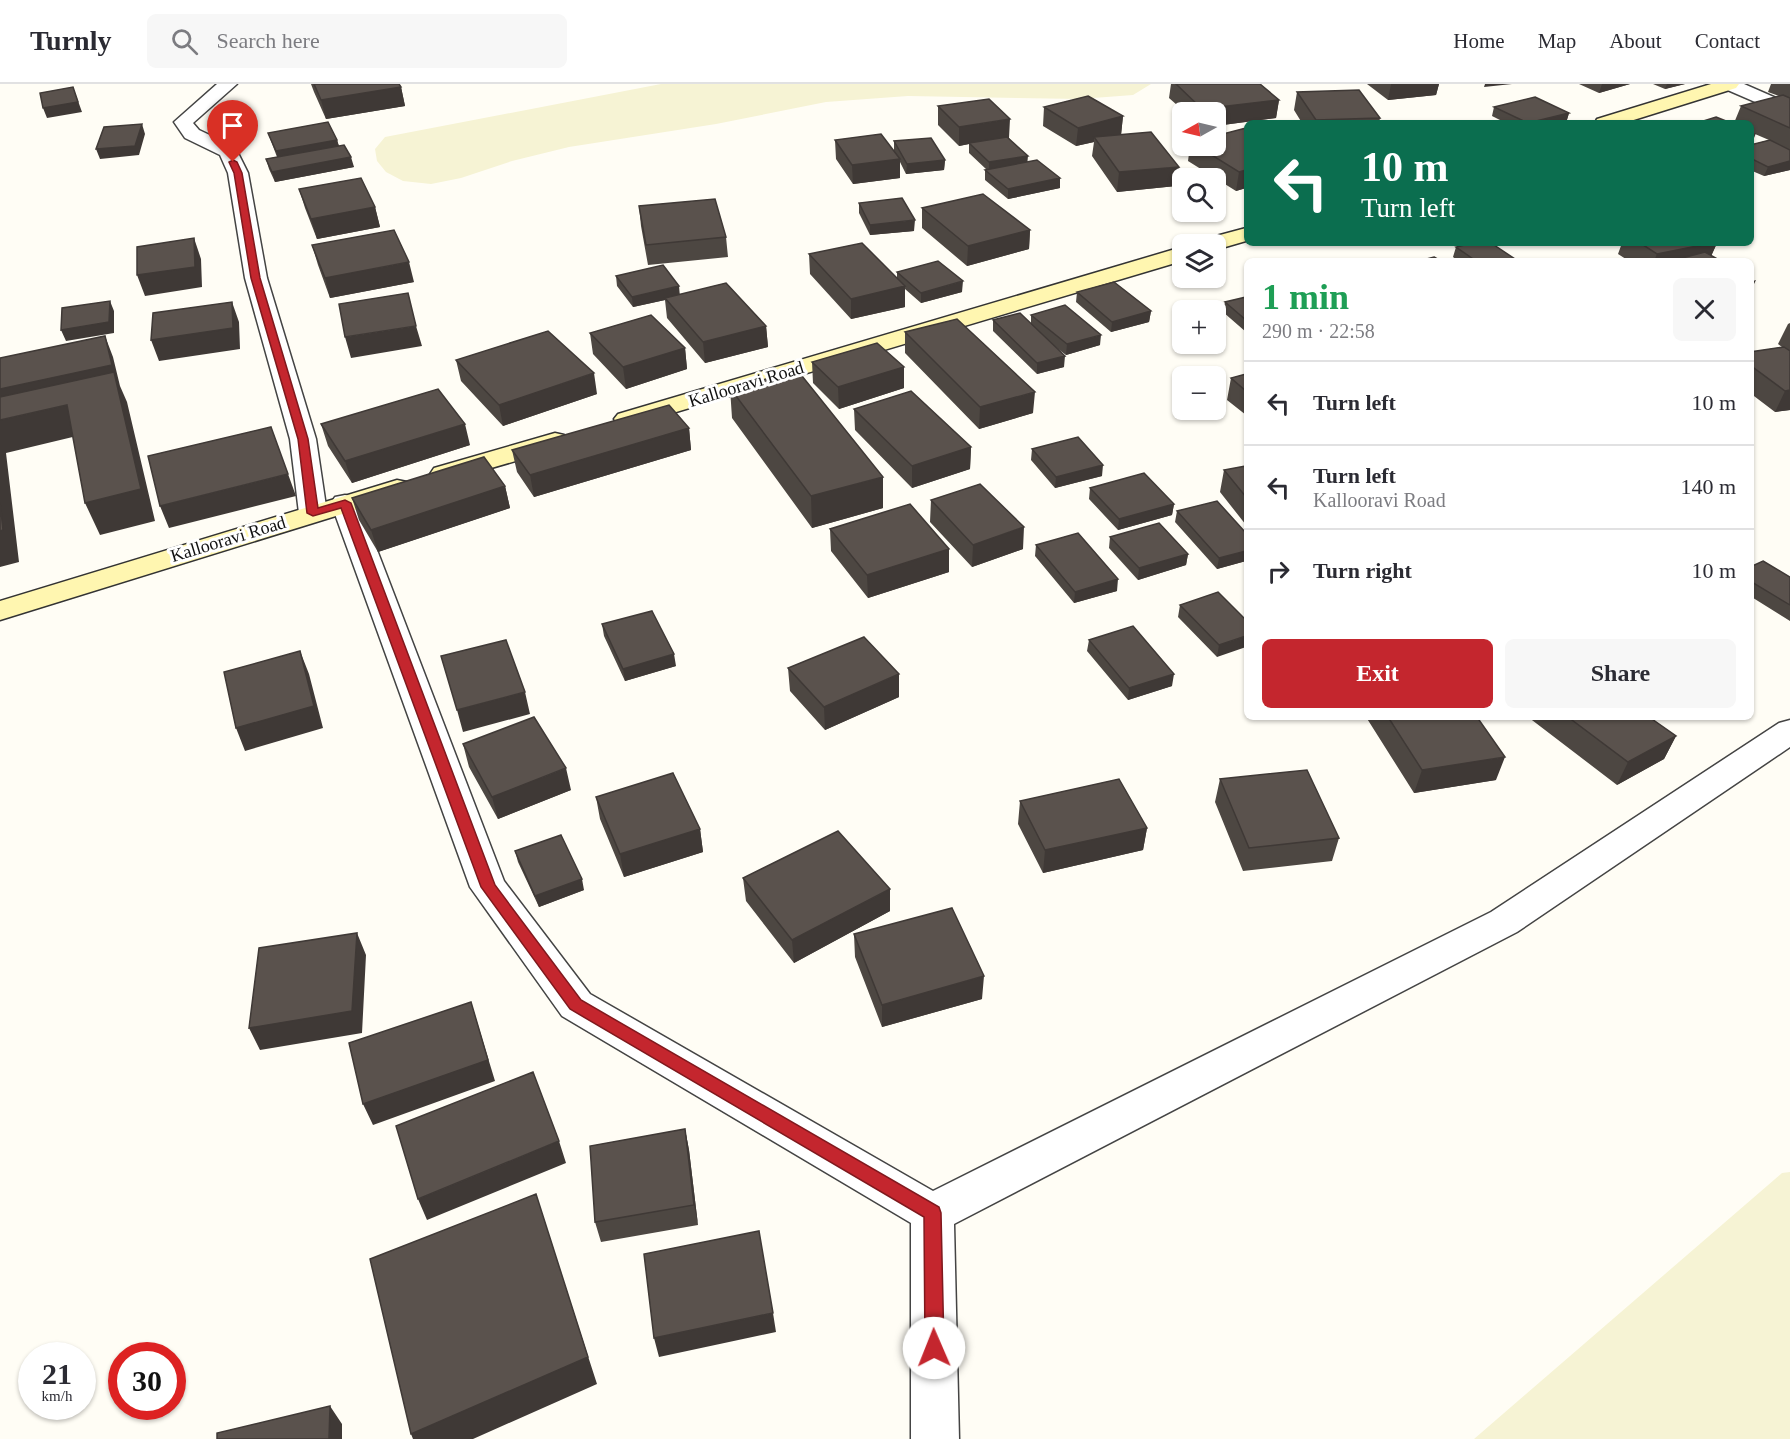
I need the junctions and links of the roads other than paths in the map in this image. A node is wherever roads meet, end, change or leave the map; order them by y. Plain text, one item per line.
1 (228, 84) edge
2 (1730, 84) edge
3 (1790, 111) edge
4 (1614, 120) edge
5 (1244, 235) edge
6 (1226, 240) edge
7 (1172, 257) edge
8 (609, 425) edge
9 (574, 435) edge
10 (329, 508) junction
11 (0, 611) edge
12 (1790, 731) edge
13 (932, 1213) junction
14 (935, 1439) edge

1 - 10 street
2 - 3 street
2 - 4 main road
5 - 6 main road
7 - 8 main road, Kallooravi Road
9 - 10 main road, Kallooravi Road
10 - 11 main road, Kallooravi Road
10 - 13 street
12 - 13 street
13 - 14 street

